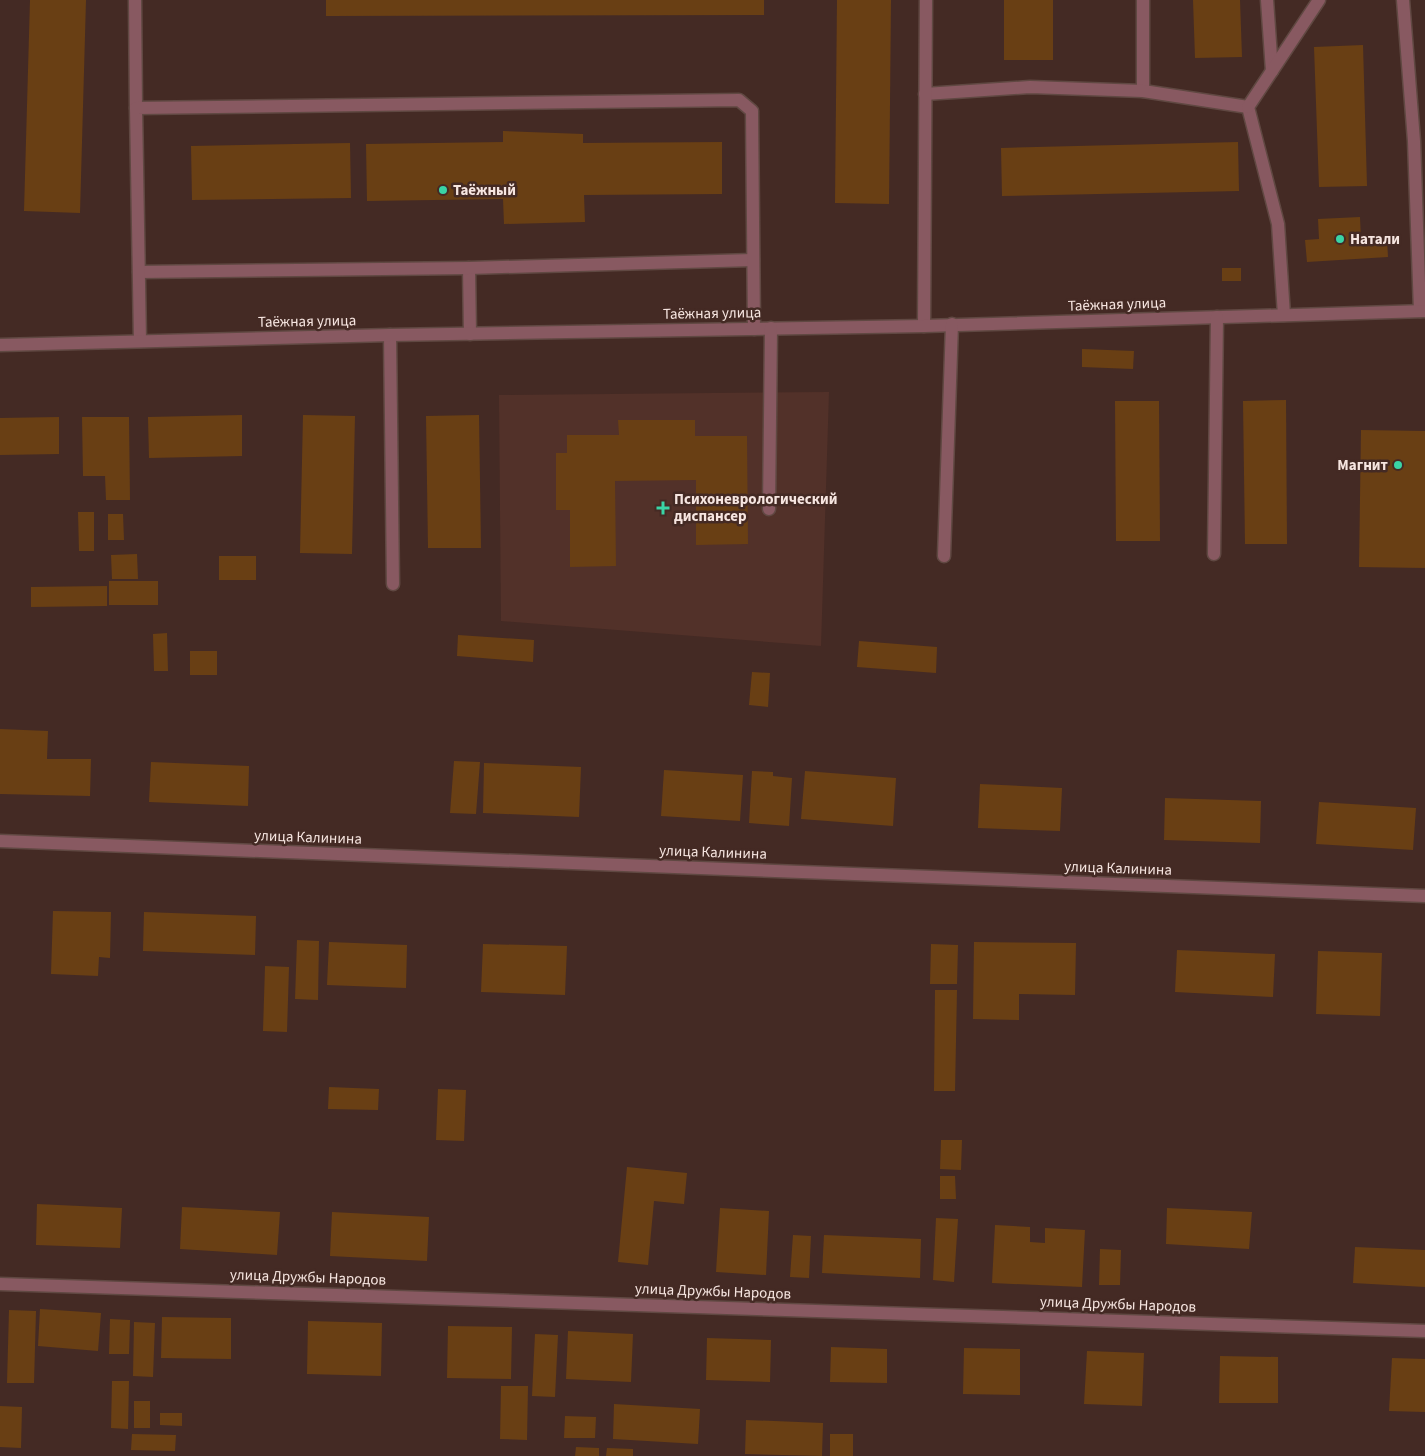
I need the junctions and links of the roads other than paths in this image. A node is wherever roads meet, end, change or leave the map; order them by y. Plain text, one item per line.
1 (135, 0) edge
2 (926, 0) edge
3 (1143, 0) edge
4 (1267, 0) edge
5 (1319, 0) edge
6 (1403, 0) edge
7 (1272, 71) junction
8 (1144, 91) junction
9 (925, 94) junction
10 (1248, 107) junction
11 (136, 108) junction
12 (753, 260) junction
13 (469, 268) junction
14 (139, 272) junction
15 (1422, 311) edge
16 (1284, 315) junction
17 (1217, 317) junction
18 (952, 324) junction
19 (924, 326) junction
20 (771, 328) junction
21 (754, 329) junction
22 (470, 334) junction
23 (390, 335) junction
24 (140, 342) junction
25 (0, 345) edge
26 (769, 510) dead end
27 (1214, 554) dead end
28 (944, 556) dead end
29 (393, 584) dead end
30 (0, 841) edge
31 (1425, 896) edge
32 (0, 1284) edge
33 (1425, 1331) edge

1 - 11 street
2 - 9 street
3 - 8 street
4 - 7 street
5 - 7 street
6 - 15 street
7 - 10 street
8 - 9 street
8 - 10 street
9 - 19 street
10 - 16 street
11 - 12 street
11 - 14 street
12 - 13 street
12 - 21 street
13 - 14 street
13 - 22 street
14 - 24 street
15 - 16 street, Таёжная улица
16 - 17 street, Таёжная улица
17 - 18 street, Таёжная улица
17 - 27 street
18 - 19 street, Таёжная улица
18 - 28 street
19 - 20 street, Таёжная улица
20 - 21 street, Таёжная улица
20 - 26 street
21 - 22 street, Таёжная улица
22 - 23 street, Таёжная улица
23 - 24 street, Таёжная улица
23 - 29 street
24 - 25 street, Таёжная улица
30 - 31 street, улица Калинина
32 - 33 street, улица Дружбы Народов

